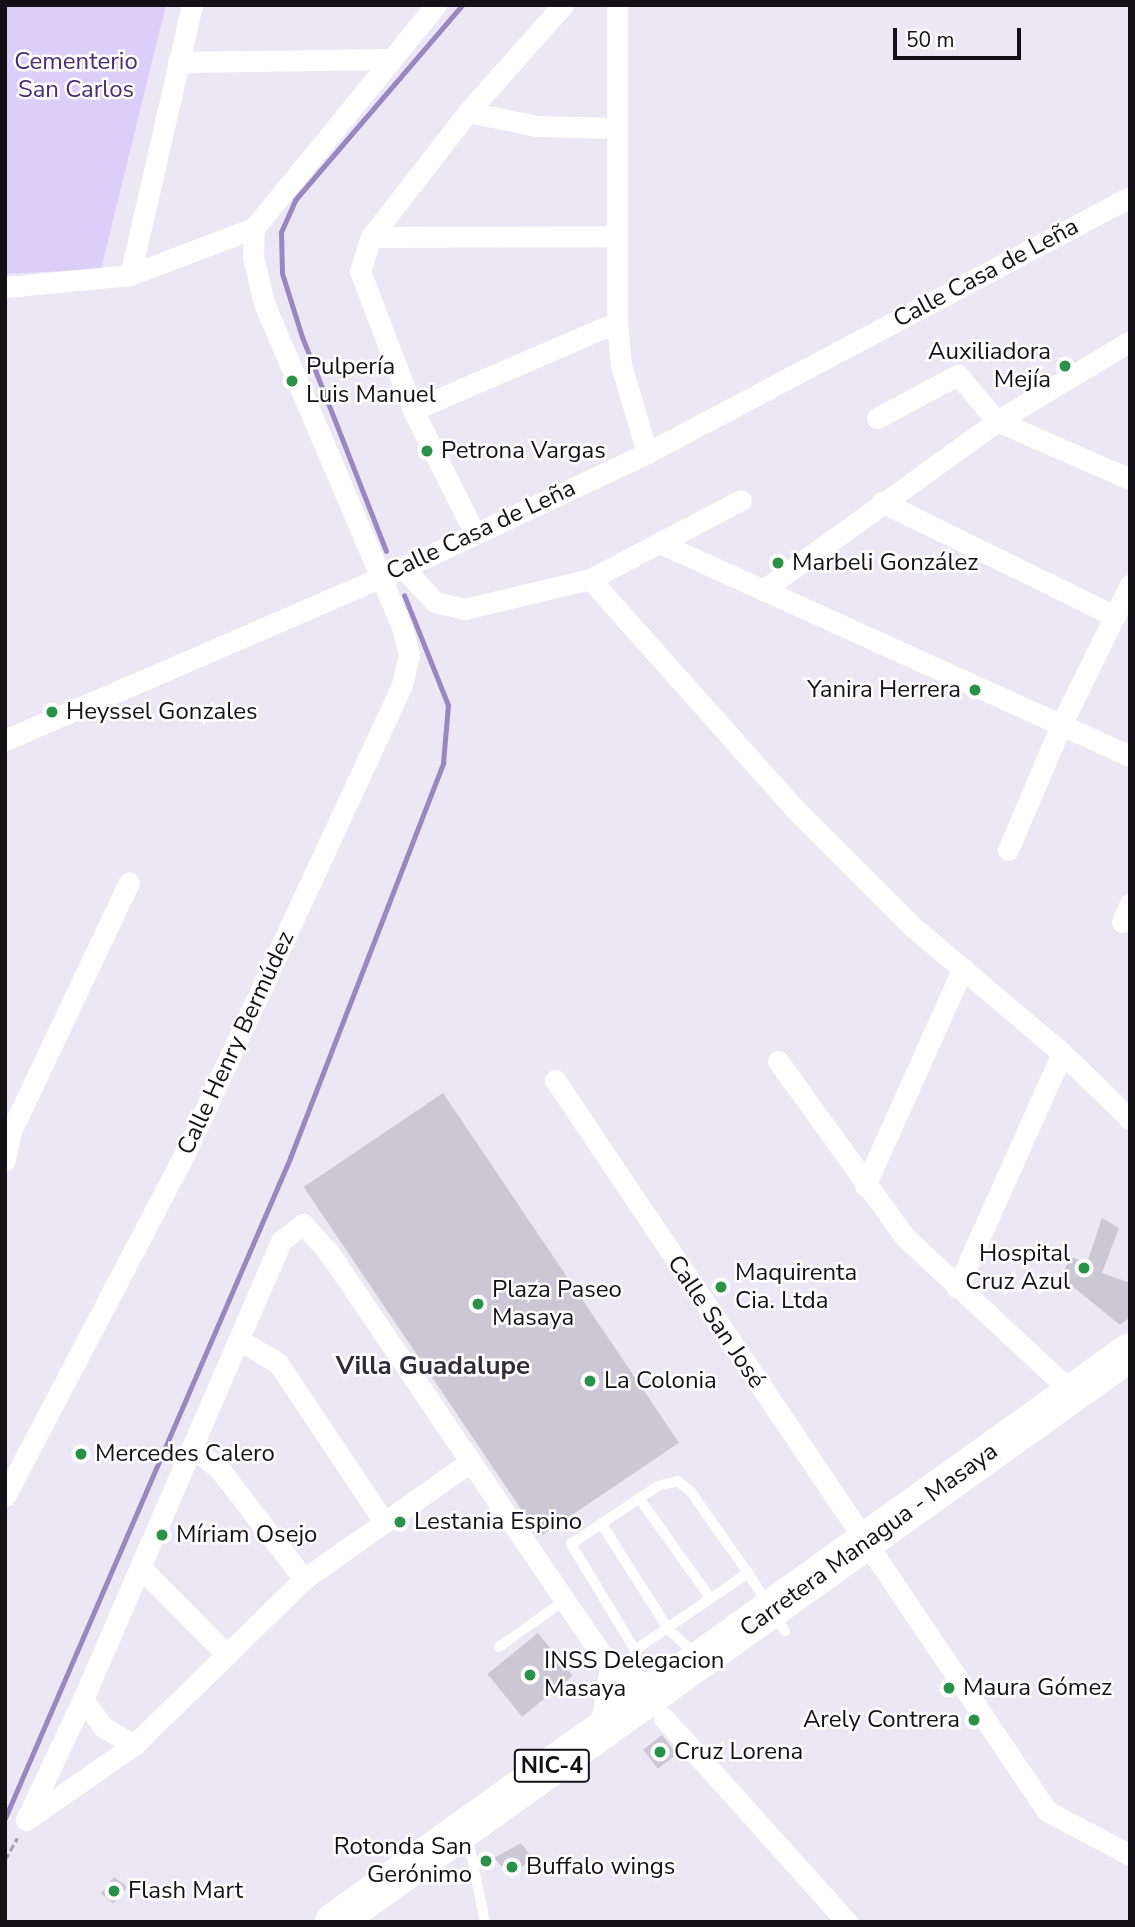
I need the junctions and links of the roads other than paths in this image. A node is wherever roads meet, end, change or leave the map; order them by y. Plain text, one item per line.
1 (192, 5) edge
2 (436, 5) edge
3 (563, 5) edge
4 (617, 5) edge
5 (388, 59) junction
6 (178, 62) junction
7 (468, 112) junction
8 (617, 128) junction
9 (1130, 197) edge
10 (254, 228) junction
11 (617, 236) junction
12 (371, 237) junction
13 (130, 275) junction
14 (5, 287) edge
15 (617, 322) junction
16 (1130, 341) edge
17 (413, 410) junction
18 (877, 418) dead end
19 (997, 421) junction
20 (646, 453) junction
21 (1130, 479) edge
22 (741, 500) dead end
23 (882, 502) junction
24 (475, 534) junction
25 (663, 544) junction
26 (403, 568) junction
27 (378, 578) junction
28 (590, 579) junction
29 (1130, 585) edge
30 (763, 590) junction
31 (1113, 615) junction
32 (1061, 724) junction
33 (5, 740) edge
34 (1130, 756) edge
35 (1008, 850) dead end
36 (129, 883) dead end
37 (963, 968) junction
38 (1062, 1054) junction
39 (778, 1061) dead end
40 (555, 1080) dead end
41 (1130, 1119) edge
42 (8, 1127) edge
43 (5, 1160) edge
44 (865, 1186) junction
45 (957, 1288) junction
46 (241, 1340) junction
47 (1130, 1352) edge
48 (1130, 1378) edge
49 (1073, 1393) junction
50 (195, 1449) junction
51 (471, 1461) junction
52 (5, 1496) edge
53 (639, 1498) junction
54 (384, 1522) junction
55 (601, 1523) junction
56 (872, 1553) junction
57 (142, 1569) junction
58 (748, 1573) junction
59 (304, 1579) junction
60 (711, 1599) junction
61 (565, 1600) junction
62 (777, 1621) junction
63 (669, 1630) junction
64 (499, 1647) dead end
65 (227, 1655) junction
66 (701, 1658) junction
67 (610, 1667) junction
68 (83, 1699) junction
69 (664, 1702) junction
70 (600, 1731) junction
71 (134, 1745) junction
72 (470, 1849) junction
73 (1130, 1855) edge
74 (334, 1922) edge
75 (370, 1922) edge
76 (485, 1922) edge
77 (847, 1922) edge

1 - 6 street
2 - 5 street
3 - 7 street
4 - 8 street
5 - 6 street
5 - 10 street
6 - 13 street
7 - 8 street
7 - 12 street
8 - 11 street
9 - 20 street, Calle Casa de Leña
10 - 13 street
10 - 27 street, Calle Henry Bermúdez
11 - 12 street
11 - 15 street
12 - 17 street
13 - 14 street
15 - 17 street
15 - 20 street
16 - 19 street
17 - 24 street
18 - 19 street
19 - 21 street
19 - 23 street
20 - 24 street, Calle Casa de Leña
22 - 25 street
23 - 30 street
23 - 31 street
24 - 26 street, Calle Casa de Leña
25 - 28 street
25 - 30 street
26 - 27 street, Calle Casa de Leña
26 - 28 street
27 - 33 street, Calle Casa de Leña
27 - 52 street, Calle Henry Bermúdez
28 - 37 street
29 - 31 street
30 - 32 street
31 - 32 street
32 - 34 street
32 - 35 street
36 - 42 street
37 - 38 street
37 - 44 street
38 - 41 street
38 - 45 street
39 - 44 street
40 - 56 street, Calle San José
42 - 43 street
44 - 45 street
45 - 49 street
46 - 50 street
46 - 51 street
46 - 54 street
47 - 49 highway, Carretera Managua - Masaya / NIC-4
48 - 56 highway, Carretera Managua - Masaya / NIC-4
49 - 56 highway, Carretera Managua - Masaya / NIC-4
50 - 57 street
50 - 59 street
51 - 54 street
51 - 61 street
53 - 55 lane
53 - 58 lane
53 - 60 lane
54 - 59 street
55 - 63 lane
55 - 63 lane
56 - 62 highway, Carretera Managua - Masaya / NIC-4
56 - 73 street, Calle San José
57 - 65 street
57 - 68 street
58 - 60 lane
58 - 62 lane
59 - 65 street
60 - 63 lane
61 - 64 lane
61 - 67 street
62 - 66 highway, Carretera Managua - Masaya / NIC-4
62 - 69 highway, Carretera Managua - Masaya / NIC-4
63 - 66 lane
65 - 71 street
66 - 69 highway, Carretera Managua - Masaya / NIC-4
67 - 69 street
67 - 70 street
68 - 71 street
68 - 71 street
69 - 70 highway, Carretera Managua - Masaya / NIC-4
69 - 72 highway, Carretera Managua - Masaya / NIC-4
69 - 77 street
70 - 74 highway, Carretera Managua - Masaya / NIC-4
72 - 75 highway, Carretera Managua - Masaya / NIC-4
72 - 76 lane

